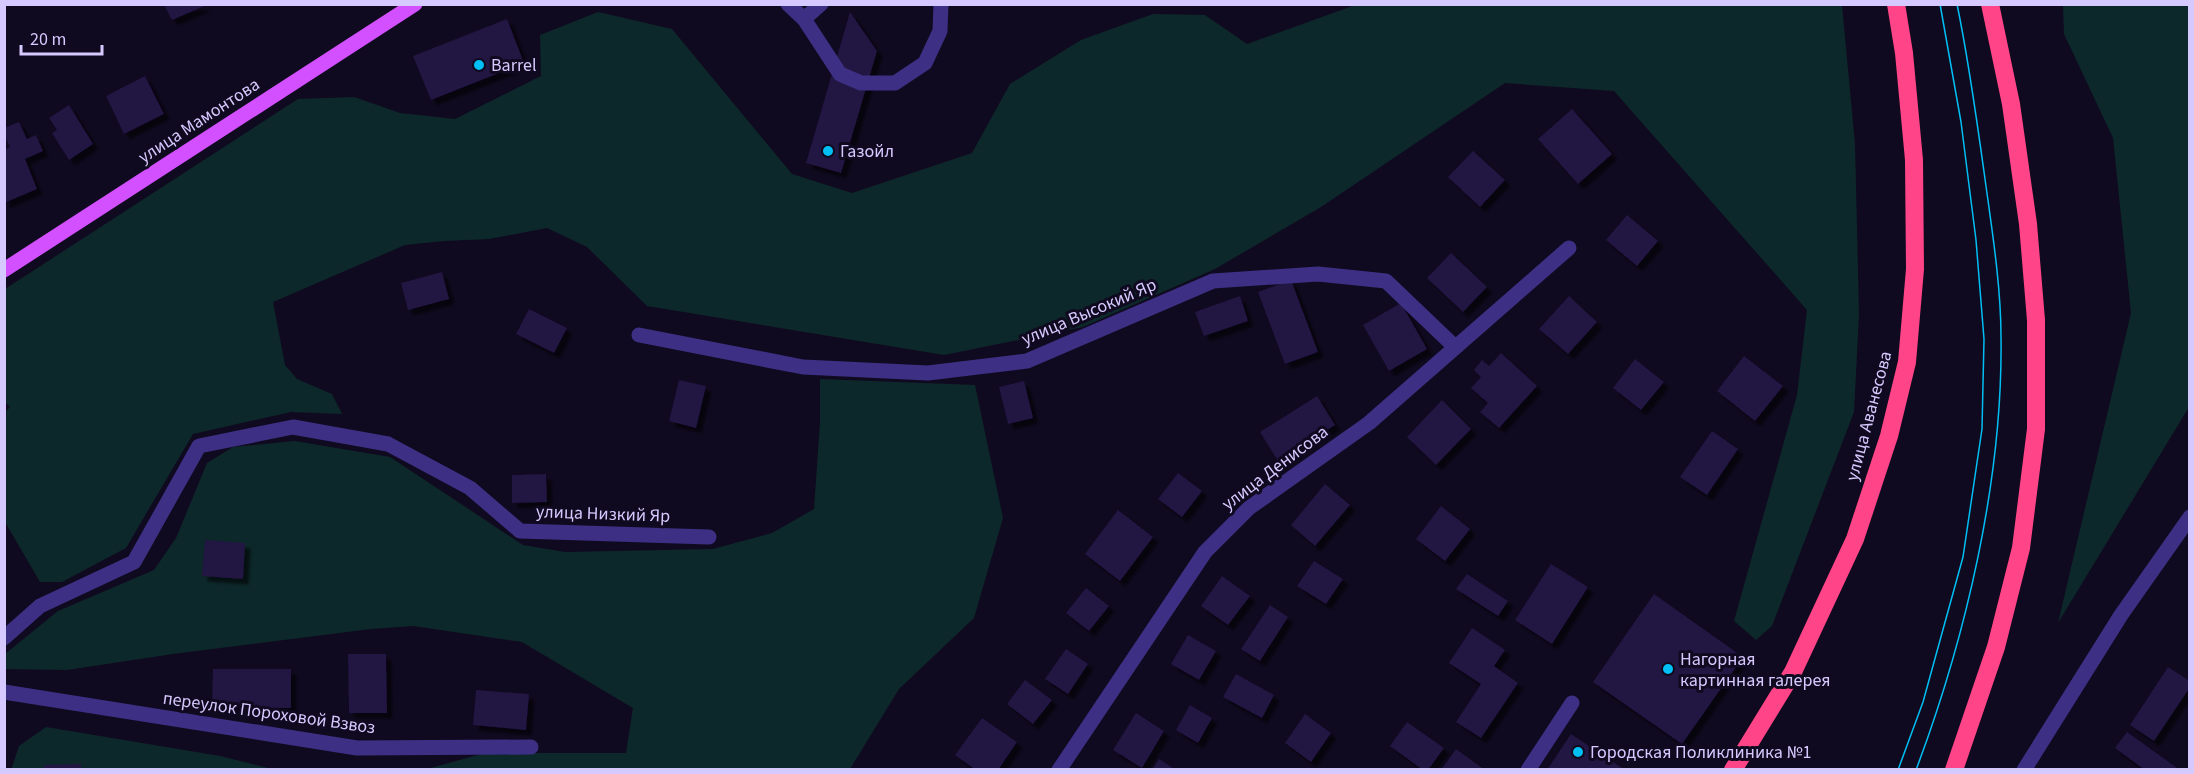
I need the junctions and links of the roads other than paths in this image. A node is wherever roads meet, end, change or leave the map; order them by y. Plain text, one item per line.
1 (415, 4) edge
2 (788, 4) edge
3 (821, 4) edge
4 (941, 4) edge
5 (1896, 4) edge
6 (1990, 4) edge
7 (804, 19) junction
8 (1569, 248) dead end
9 (4, 270) edge
10 (639, 335) dead end
11 (1455, 347) junction
12 (2189, 520) edge
13 (709, 537) dead end
14 (4, 638) edge
15 (4, 692) edge
16 (1572, 704) dead end
17 (531, 747) dead end
18 (1059, 770) edge
19 (1528, 770) edge
20 (1733, 770) edge
21 (1954, 770) edge
22 (2024, 770) edge

1 - 9 main road, улица Мамонтова
2 - 7 street
3 - 7 street
4 - 7 street
5 - 20 highway, улица Аванесова
6 - 21 highway
8 - 11 street, улица Денисова
10 - 11 street, улица Высокий Яр
11 - 18 street, улица Денисова
12 - 22 street
13 - 14 street, улица Низкий Яр
15 - 17 street, переулок Пороховой Взвоз
16 - 19 street

